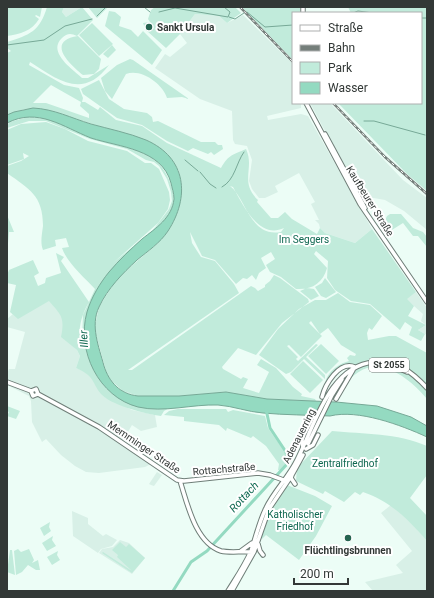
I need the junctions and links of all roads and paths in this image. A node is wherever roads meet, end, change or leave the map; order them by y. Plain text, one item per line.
1 (309, 104) edge
2 (309, 104) edge
3 (427, 299) edge
4 (427, 302) edge
5 (344, 367) junction
6 (354, 369) junction
7 (347, 373) junction
8 (349, 379) junction
9 (7, 382) edge
10 (427, 389) edge
11 (322, 398) dead end
12 (336, 399) dead end
13 (304, 434) dead end
14 (318, 435) dead end
15 (306, 446) junction
16 (292, 475) junction
17 (278, 479) junction
18 (286, 480) junction
19 (180, 481) junction
20 (295, 484) dead end
21 (280, 485) junction
22 (256, 541) junction
23 (240, 551) junction
24 (252, 552) junction
25 (263, 555) dead end
26 (247, 559) junction
27 (228, 591) edge
28 (232, 591) edge

1 - 3 main road, Kaufbeurer Straße
2 - 4 main road, Kaufbeurer Straße
5 - 6 main road
5 - 7 main road
5 - 11 main road
6 - 7 main road, Adenauerring / St 2055
6 - 8 main road
6 - 10 main road, Adenauerring / St 2055
7 - 8 main road
7 - 15 main road, Adenauerring / St 2055
8 - 12 main road
9 - 19 main road, Memminger Straße
13 - 15 main road
14 - 15 main road
15 - 16 main road, Adenauerring / St 2055
15 - 18 main road, Adenauerring / St 2055
16 - 18 main road, Adenauerring / St 2055
16 - 20 main road
17 - 18 main road, Rottachstraße
17 - 19 main road, Rottachstraße
17 - 21 main road
18 - 21 main road, Adenauerring / St 2055
18 - 22 main road, Adenauerring / St 2055
19 - 23 main road, Memminger Straße
21 - 22 main road, Adenauerring / St 2055
22 - 23 main road
22 - 24 main road, Adenauerring / St 2055
22 - 25 main road
23 - 24 main road, Memminger Straße
23 - 26 main road
24 - 26 main road, Adenauerring / St 2055
24 - 28 main road, Adenauerring / St 2055
26 - 27 main road, Adenauerring / St 2055

